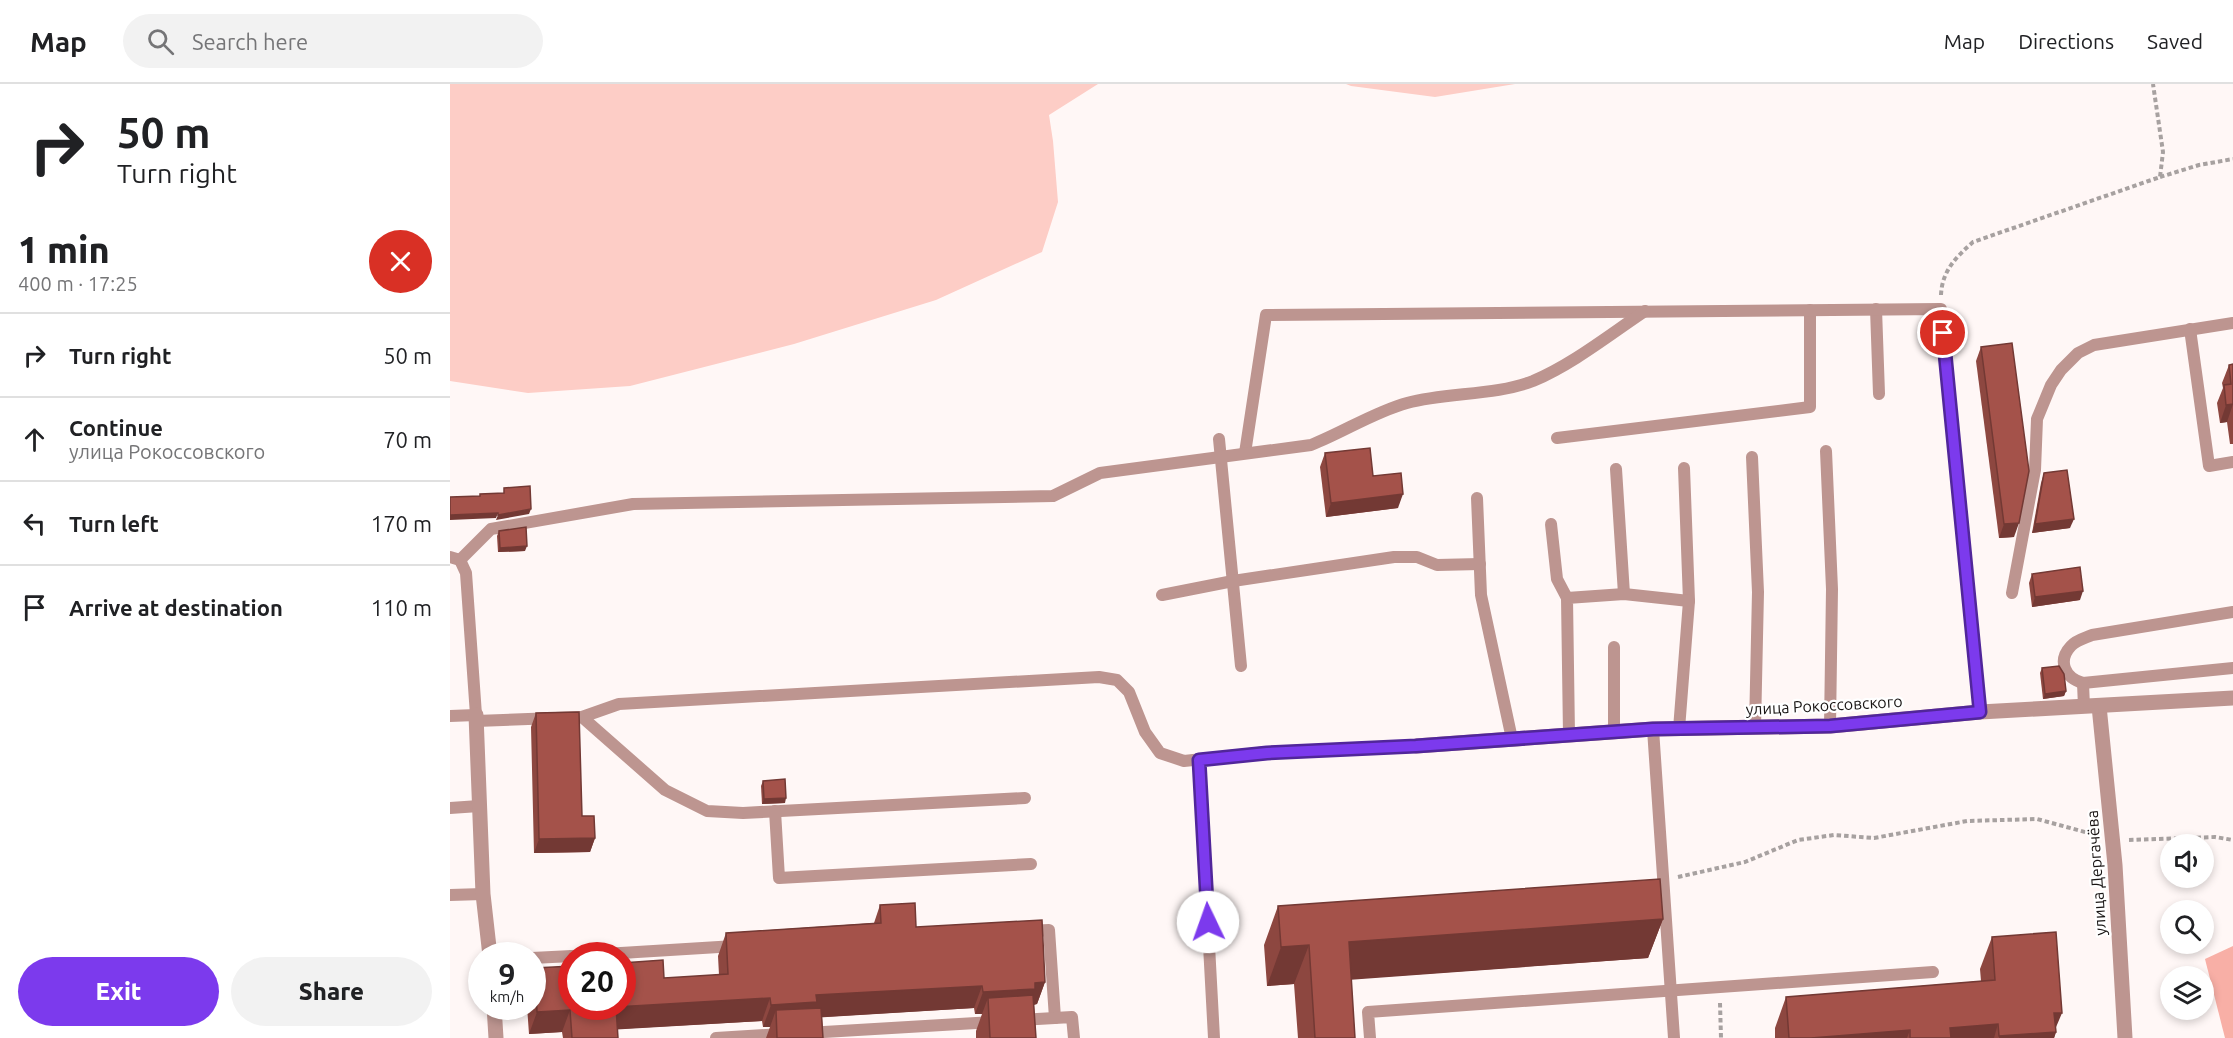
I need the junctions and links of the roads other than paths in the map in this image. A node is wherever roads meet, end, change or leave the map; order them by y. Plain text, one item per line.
1 (1876, 309) junction
2 (1810, 310) junction
3 (1645, 311) junction
4 (2233, 323) edge
5 (2190, 329) junction
6 (1879, 394) dead end
7 (1557, 438) dead end
8 (1219, 439) dead end
9 (1826, 451) dead end
10 (1245, 453) junction
11 (1221, 457) junction
12 (1752, 457) dead end
13 (2233, 462) edge
14 (1684, 468) dead end
15 (1616, 469) dead end
16 (1477, 498) dead end
17 (1551, 525) dead end
18 (455, 558) edge
19 (1480, 564) junction
20 (1233, 581) junction
21 (2012, 593) dead end
22 (1624, 594) junction
23 (1162, 595) dead end
24 (1567, 598) junction
25 (1689, 601) junction
26 (2233, 612) edge
27 (1614, 647) dead end
28 (1241, 666) dead end
29 (2233, 668) edge
30 (2083, 683) junction
31 (2233, 698) edge
32 (2092, 706) junction
33 (1980, 712) junction
34 (450, 716) edge
35 (582, 717) junction
36 (476, 718) junction
37 (1830, 726) junction
38 (1755, 728) junction
39 (1653, 729) junction
40 (1679, 729) junction
41 (1614, 732) junction
42 (1569, 735) junction
43 (1512, 739) junction
44 (1416, 746) joint
45 (1199, 760) junction
46 (1024, 798) dead end
47 (480, 806) junction
48 (450, 808) edge
49 (775, 812) junction
50 (1031, 864) dead end
51 (483, 894) junction
52 (450, 895) edge
53 (1014, 932) edge
54 (488, 942) edge
55 (749, 945) edge
56 (636, 952) edge
57 (1933, 972) dead end
58 (1671, 991) junction
59 (1055, 1018) junction
60 (495, 1020) edge
61 (496, 1038) edge
62 (716, 1038) edge
63 (1074, 1038) edge
64 (1214, 1038) edge
65 (1370, 1038) edge
66 (1674, 1038) edge
67 (2125, 1038) edge

1 - 2 lane
1 - 6 lane
1 - 33 lane
2 - 3 lane
2 - 7 lane
3 - 10 lane
3 - 10 lane
4 - 5 lane
5 - 13 lane
5 - 21 lane
8 - 11 lane
9 - 37 lane
10 - 11 lane
11 - 18 lane
11 - 20 lane
12 - 38 lane
14 - 25 lane
15 - 22 lane
16 - 19 lane
17 - 24 lane
18 - 36 lane
19 - 20 lane
19 - 43 lane
20 - 23 lane
20 - 28 lane
22 - 24 lane
22 - 25 lane
24 - 42 lane
25 - 40 lane
26 - 30 lane
27 - 41 lane
29 - 30 lane
30 - 32 lane
31 - 32 street, улица Рокоссовского
32 - 33 street, улица Рокоссовского
32 - 67 street, улица Дергачёва
33 - 37 street, улица Рокоссовского
34 - 36 lane
35 - 36 lane
35 - 45 lane
35 - 49 lane
36 - 47 street
37 - 38 street, улица Рокоссовского
38 - 40 street, улица Рокоссовского
39 - 40 street, улица Рокоссовского
39 - 41 street, улица Рокоссовского
39 - 58 lane
41 - 42 street, улица Рокоссовского
42 - 43 street, улица Рокоссовского
43 - 44 street, улица Рокоссовского
44 - 45 lane
45 - 64 lane
46 - 49 lane
47 - 48 lane
47 - 51 street
49 - 50 lane
51 - 52 lane
51 - 54 street
53 - 59 lane
55 - 56 lane
57 - 58 lane
58 - 65 lane
58 - 66 lane
59 - 62 lane
59 - 63 lane
60 - 61 street

